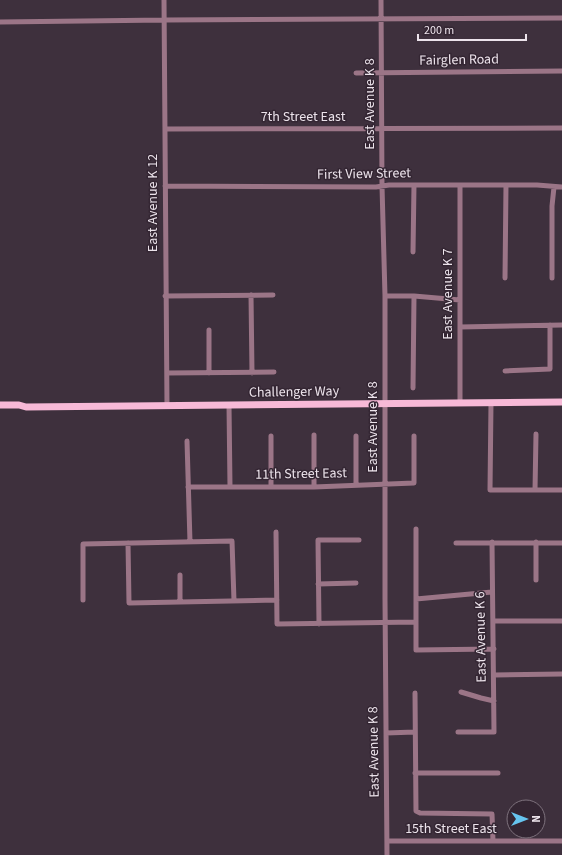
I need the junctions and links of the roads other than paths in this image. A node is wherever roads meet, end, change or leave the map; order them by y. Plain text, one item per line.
1 (164, 0) edge
2 (381, 0) edge
3 (562, 18) edge
4 (165, 20) junction
5 (381, 20) junction
6 (0, 22) edge
7 (562, 71) edge
8 (356, 73) dead end
9 (381, 73) junction
10 (562, 128) edge
11 (165, 129) junction
12 (382, 129) junction
13 (414, 185) junction
14 (460, 185) junction
15 (506, 185) junction
16 (165, 186) junction
17 (382, 186) junction
18 (554, 187) junction
19 (562, 187) edge
20 (413, 252) dead end
21 (505, 278) dead end
22 (552, 278) dead end
23 (165, 296) junction
24 (251, 296) junction
25 (273, 296) dead end
26 (385, 296) junction
27 (414, 296) junction
28 (460, 300) junction
29 (550, 325) junction
30 (562, 325) edge
31 (460, 327) junction
32 (209, 330) dead end
33 (505, 371) dead end
34 (274, 372) dead end
35 (167, 373) junction
36 (209, 373) junction
37 (252, 373) junction
38 (413, 388) dead end
39 (562, 402) edge
40 (460, 403) junction
41 (491, 403) junction
42 (385, 404) junction
43 (0, 405) edge
44 (229, 405) junction
45 (26, 406) junction
46 (167, 406) junction
47 (0, 409) edge
48 (536, 434) dead end
49 (314, 435) dead end
50 (271, 436) dead end
51 (356, 436) dead end
52 (414, 436) dead end
53 (187, 441) dead end
54 (356, 485) junction
55 (384, 485) junction
56 (230, 486) junction
57 (188, 487) junction
58 (271, 487) junction
59 (314, 487) junction
60 (535, 490) junction
61 (562, 490) edge
62 (416, 529) dead end
63 (276, 532) dead end
64 (359, 540) dead end
65 (190, 542) junction
66 (492, 542) junction
67 (536, 542) junction
68 (128, 543) junction
69 (456, 543) dead end
70 (562, 543) edge
71 (180, 575) dead end
72 (536, 580) dead end
73 (356, 583) dead end
74 (318, 584) junction
75 (492, 592) junction
76 (416, 599) junction
77 (83, 600) dead end
78 (277, 600) junction
79 (234, 601) junction
80 (180, 602) junction
81 (493, 621) junction
82 (562, 621) edge
83 (385, 622) junction
84 (416, 622) junction
85 (319, 624) junction
86 (494, 649) junction
87 (562, 674) edge
88 (494, 675) junction
89 (461, 692) dead end
90 (414, 693) dead end
91 (494, 701) junction
92 (415, 732) junction
93 (458, 732) dead end
94 (386, 733) junction
95 (415, 773) junction
96 (498, 773) dead end
97 (387, 841) junction
98 (493, 841) junction
99 (562, 841) edge
100 (387, 855) edge

1 - 4 street, East Avenue K 12
2 - 5 street, East Avenue K 8
3 - 5 street
4 - 5 street
4 - 6 street
4 - 11 street, East Avenue K 12
5 - 9 street, East Avenue K 8
7 - 9 street, Fairglen Road
8 - 9 street, Fairglen Road
9 - 12 street, East Avenue K 8
10 - 12 street, 7th Street East
11 - 12 street, 7th Street East
11 - 16 street, East Avenue K 12
12 - 17 street, East Avenue K 8
13 - 14 street, First View Street
13 - 17 street, First View Street
13 - 20 street
14 - 15 street, First View Street
14 - 28 street, East Avenue K 7
15 - 18 street, First View Street
15 - 21 street
16 - 17 street, First View Street
16 - 23 street, East Avenue K 12
17 - 26 street, East Avenue K 8
18 - 19 street, First View Street
18 - 22 street
23 - 24 street
23 - 35 street, East Avenue K 12
24 - 25 street
24 - 37 street
26 - 27 street
26 - 42 street, East Avenue K 8
27 - 28 street
27 - 38 street
28 - 31 street, East Avenue K 7
29 - 30 street
29 - 31 street
29 - 33 street
31 - 40 street, East Avenue K 7
32 - 36 street
34 - 37 street
35 - 36 street
35 - 46 street, East Avenue K 12
36 - 37 street
39 - 41 main road, Challenger Way
40 - 41 main road, Challenger Way
40 - 42 main road, Challenger Way
41 - 60 street
42 - 44 main road, Challenger Way
42 - 55 street, East Avenue K 8
43 - 45 main road, Challenger Way
44 - 46 main road, Challenger Way
44 - 56 street
45 - 46 main road, Challenger Way
45 - 47 main road, Challenger Way
48 - 60 street
49 - 59 street
50 - 58 street
51 - 54 street
52 - 55 street, 11th Street East
53 - 57 street
54 - 55 street, 11th Street East
54 - 59 street, 11th Street East
55 - 83 street, East Avenue K 8
56 - 57 street, 11th Street East
56 - 58 street, 11th Street East
57 - 65 street
58 - 59 street, 11th Street East
60 - 61 street
62 - 76 street
63 - 78 street
64 - 74 street
65 - 68 street
65 - 79 street
66 - 67 street
66 - 69 street
66 - 75 street, East Avenue K 6
67 - 70 street
67 - 72 street
68 - 77 street
68 - 80 street
71 - 80 street
73 - 74 street
74 - 85 street
75 - 76 street
75 - 81 street, East Avenue K 6
76 - 84 street
78 - 79 street
78 - 85 street
79 - 80 street
81 - 82 street
81 - 86 street, East Avenue K 6
83 - 84 street
83 - 85 street
83 - 94 street, East Avenue K 8
84 - 86 street
86 - 88 street, East Avenue K 6
87 - 88 street
88 - 91 street, East Avenue K 6
89 - 91 street
90 - 92 street
91 - 93 street, East Avenue K 6
92 - 94 street
92 - 95 street
94 - 97 street, East Avenue K 8
95 - 96 street
95 - 98 street
97 - 98 street, 15th Street East
97 - 100 street, East Avenue K 8
98 - 99 street, 15th Street East

